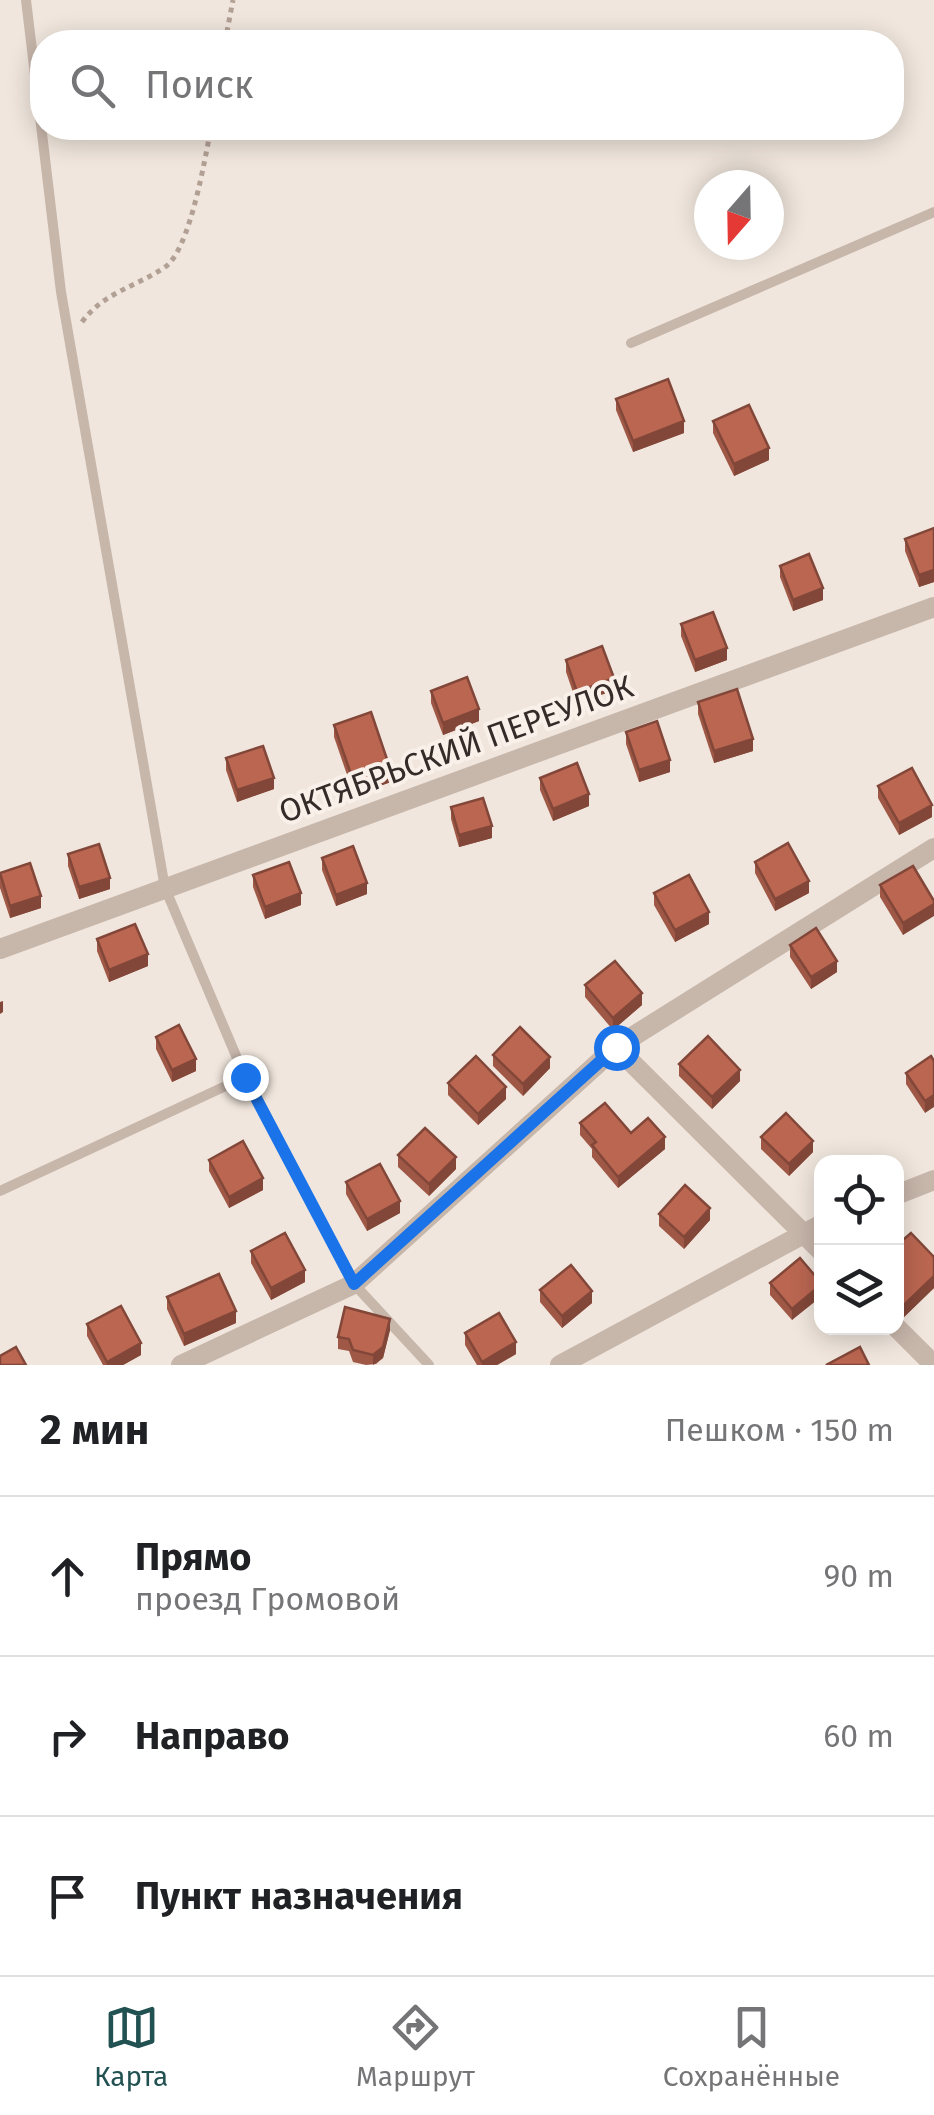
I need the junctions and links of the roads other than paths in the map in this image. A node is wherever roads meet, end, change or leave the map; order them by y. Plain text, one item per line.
1 (26, 0) edge
2 (30, 32) edge
3 (44, 140) edge
4 (934, 212) edge
5 (631, 343) dead end
6 (934, 608) edge
7 (934, 848) edge
8 (165, 888) junction
9 (0, 949) edge
10 (616, 1047) junction
11 (245, 1077) junction
12 (934, 1180) edge
13 (0, 1190) edge
14 (904, 1191) edge
15 (812, 1228) edge
16 (354, 1284) junction
17 (904, 1335) edge
18 (181, 1365) edge
19 (429, 1365) edge
20 (560, 1365) edge
21 (934, 1365) edge

1 - 2 lane
3 - 8 lane
4 - 5 lane
6 - 8 street, ОКТЯБРЬСКИЙ ПЕРЕУЛОК
7 - 10 street
8 - 9 street, ОКТЯБРЬСКИЙ ПЕРЕУЛОК
8 - 11 lane
10 - 15 street
10 - 16 street
11 - 13 lane
11 - 16 lane
12 - 14 street
15 - 20 street
16 - 18 street
16 - 19 lane
17 - 21 street

